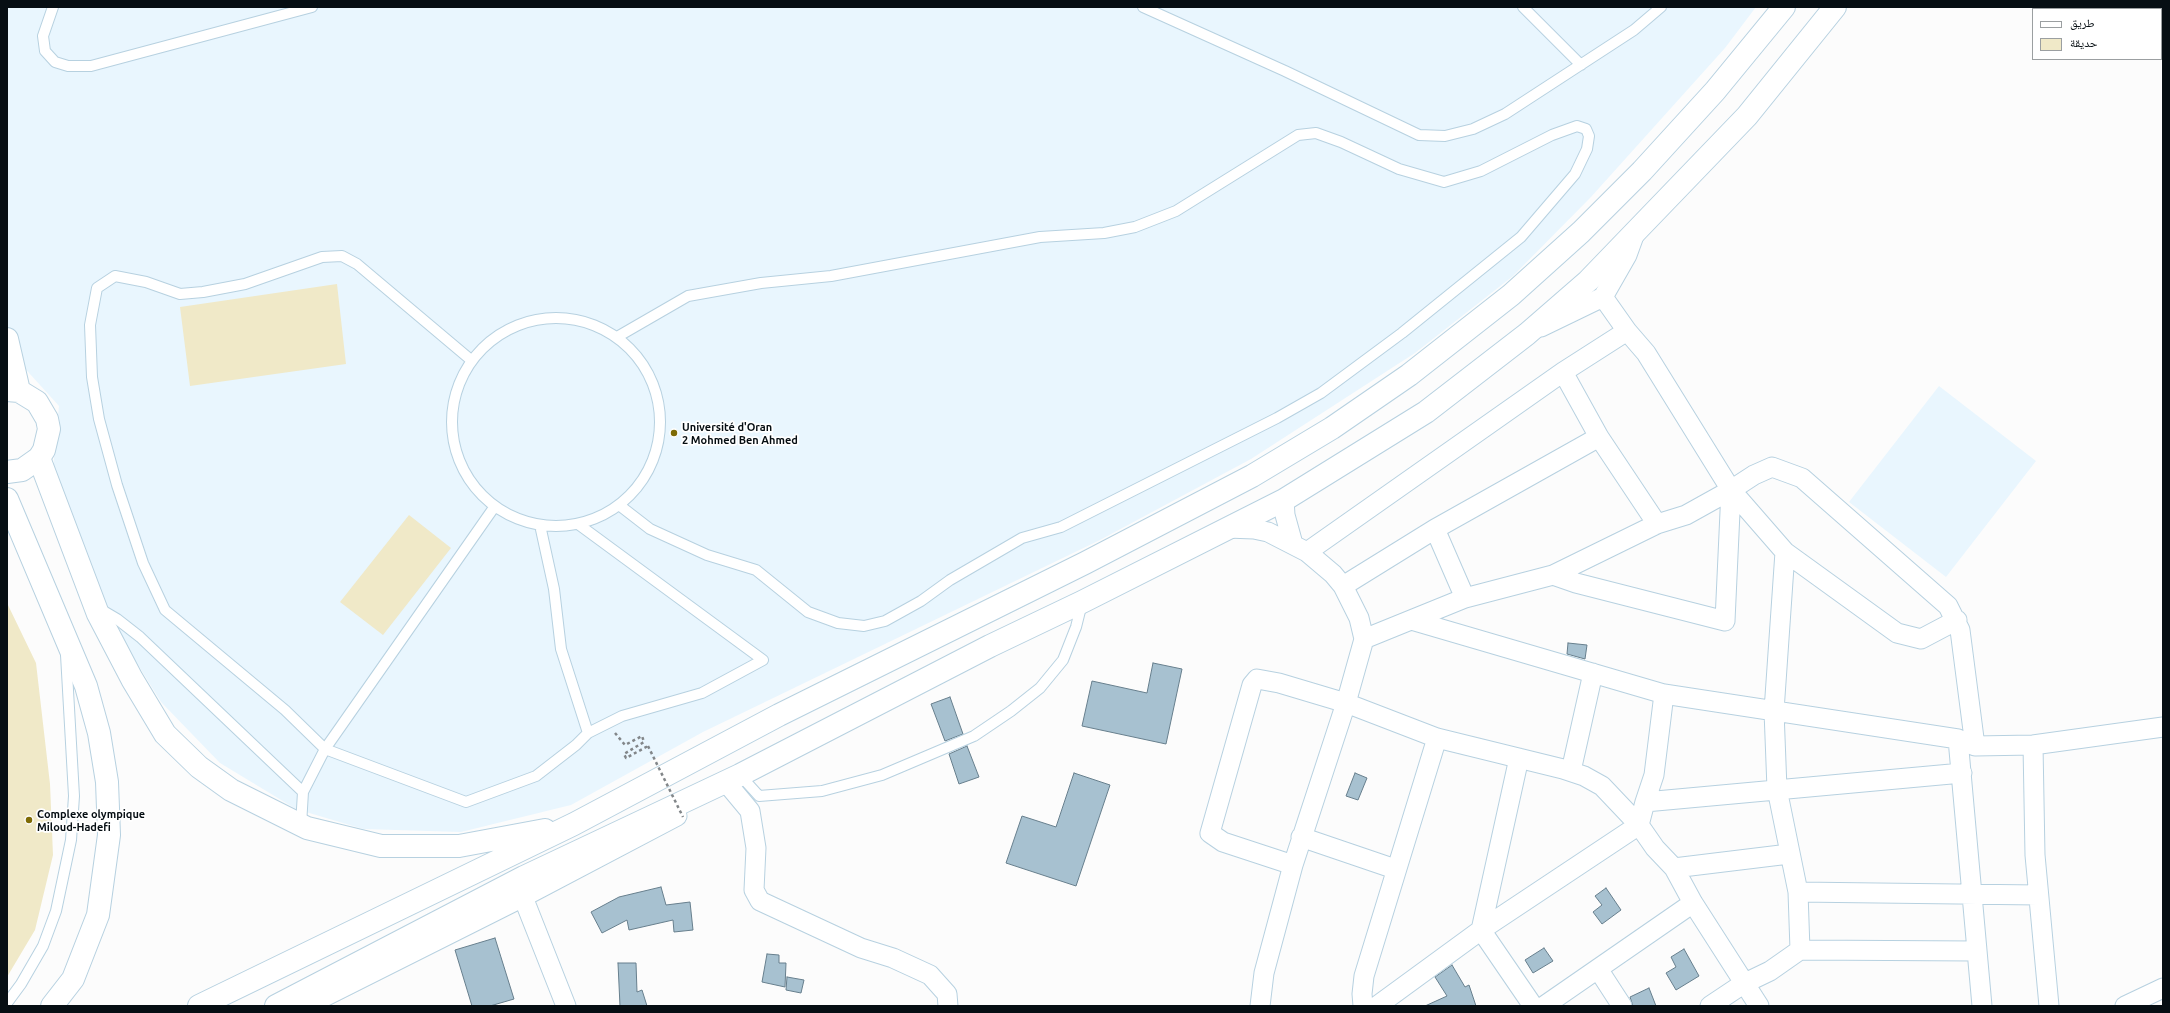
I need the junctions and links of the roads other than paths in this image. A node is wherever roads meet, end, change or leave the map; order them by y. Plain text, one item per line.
1 (54, 7) edge
2 (312, 7) edge
3 (1143, 7) edge
4 (1523, 7) edge
5 (1661, 7) edge
6 (1784, 7) edge
7 (1835, 7) edge
8 (1580, 65) junction
9 (1636, 231) junction
10 (1603, 297) junction
11 (1627, 330) junction
12 (1527, 334) junction
13 (617, 337) junction
14 (7, 339) edge
15 (471, 360) junction
16 (1563, 372) junction
17 (13, 391) edge
18 (1599, 437) junction
19 (39, 458) junction
20 (7, 472) edge
21 (1732, 490) junction
22 (7, 499) edge
23 (1284, 500) junction
24 (619, 505) junction
25 (495, 506) junction
26 (578, 524) junction
27 (1657, 524) junction
28 (540, 525) junction
29 (1225, 528) junction
30 (1435, 529) junction
31 (1300, 548) junction
32 (1785, 552) junction
33 (1553, 575) junction
34 (1343, 586) junction
35 (1465, 598) junction
36 (1082, 602) junction
37 (95, 606) junction
38 (1411, 620) junction
39 (1957, 620) junction
40 (64, 631) junction
41 (1364, 639) junction
42 (1593, 673) junction
43 (1664, 694) junction
44 (1346, 703) junction
45 (1774, 711) junction
46 (2163, 728) edge
47 (588, 733) junction
48 (1437, 738) junction
49 (1966, 742) junction
50 (2033, 745) junction
51 (325, 749) junction
52 (1519, 758) junction
53 (1571, 771) junction
54 (1962, 773) junction
55 (735, 781) junction
56 (1777, 789) junction
57 (303, 792) junction
58 (1645, 802) junction
59 (574, 824) junction
60 (301, 825) junction
61 (1639, 825) junction
62 (1301, 837) junction
63 (1789, 854) junction
64 (1293, 865) junction
65 (1674, 868) junction
66 (1396, 869) junction
67 (1798, 892) junction
68 (1971, 893) junction
69 (2038, 895) junction
70 (523, 897) junction
71 (1693, 903) junction
72 (1481, 930) junction
73 (1800, 950) junction
74 (1976, 951) junction
75 (1598, 969) junction
76 (1743, 984) junction
77 (2163, 988) edge
78 (2143, 997) junction
79 (7, 1003) edge
80 (2163, 1004) edge
81 (52, 1006) edge
82 (199, 1006) edge
83 (276, 1006) edge
84 (306, 1006) edge
85 (566, 1006) edge
86 (948, 1006) edge
87 (1260, 1006) edge
88 (1364, 1006) edge
89 (1377, 1006) edge
90 (1533, 1006) edge
91 (1544, 1006) edge
92 (1622, 1006) edge
93 (1710, 1006) edge
94 (1759, 1006) edge
95 (1982, 1006) edge
96 (2049, 1006) edge
97 (2126, 1006) edge

1 - 2 lane
3 - 8 lane
4 - 8 lane
5 - 8 lane
6 - 59 main road
7 - 9 main road
9 - 10 street
9 - 12 main road
10 - 11 street
10 - 12 street
11 - 16 street
11 - 21 street
12 - 23 main road
13 - 15 lane
13 - 24 lane
13 - 24 lane
14 - 17 main road
15 - 25 lane
15 - 51 lane
16 - 18 street
16 - 31 street
17 - 19 main road
18 - 27 street
18 - 30 street
19 - 20 main road
19 - 37 main road
21 - 27 street
21 - 32 street
21 - 33 street
21 - 39 street
22 - 40 main road
23 - 29 main road
23 - 31 street
24 - 26 lane
25 - 28 lane
25 - 51 lane
26 - 28 lane
26 - 47 lane
27 - 33 street
28 - 47 lane
29 - 31 street
29 - 36 main road
30 - 34 street
30 - 35 street
31 - 34 street
32 - 39 street
32 - 45 street
33 - 35 street
34 - 41 street
35 - 38 street
36 - 55 main road
36 - 55 lane
37 - 57 lane
37 - 60 main road
38 - 41 street
38 - 42 street
39 - 49 street
40 - 79 lane
40 - 81 main road
41 - 44 street
42 - 43 street
42 - 53 street
43 - 45 street
43 - 58 street
44 - 48 street
44 - 62 street
44 - 64 street
45 - 49 street
45 - 56 street
46 - 50 street
47 - 51 lane
48 - 52 street
48 - 66 street
49 - 50 street
49 - 54 street
50 - 69 street
51 - 57 lane
52 - 53 street
52 - 72 street
53 - 61 street
54 - 56 street
54 - 68 street
55 - 70 street
55 - 83 main road
55 - 86 street
56 - 58 street
56 - 63 street
57 - 60 lane
58 - 61 street
59 - 60 main road
59 - 82 main road
61 - 65 street
61 - 72 street
62 - 64 street
62 - 66 street
63 - 65 street
63 - 67 street
64 - 87 street
65 - 71 street
66 - 88 street
67 - 68 street
67 - 73 street
68 - 69 street
68 - 74 street
69 - 96 street
70 - 84 street
70 - 85 street
71 - 75 street
71 - 76 street
72 - 89 street
72 - 90 street
73 - 74 street
73 - 76 street
74 - 95 street
75 - 91 street
75 - 92 street
76 - 93 street
76 - 94 street
77 - 78 street
78 - 80 street
78 - 97 street

